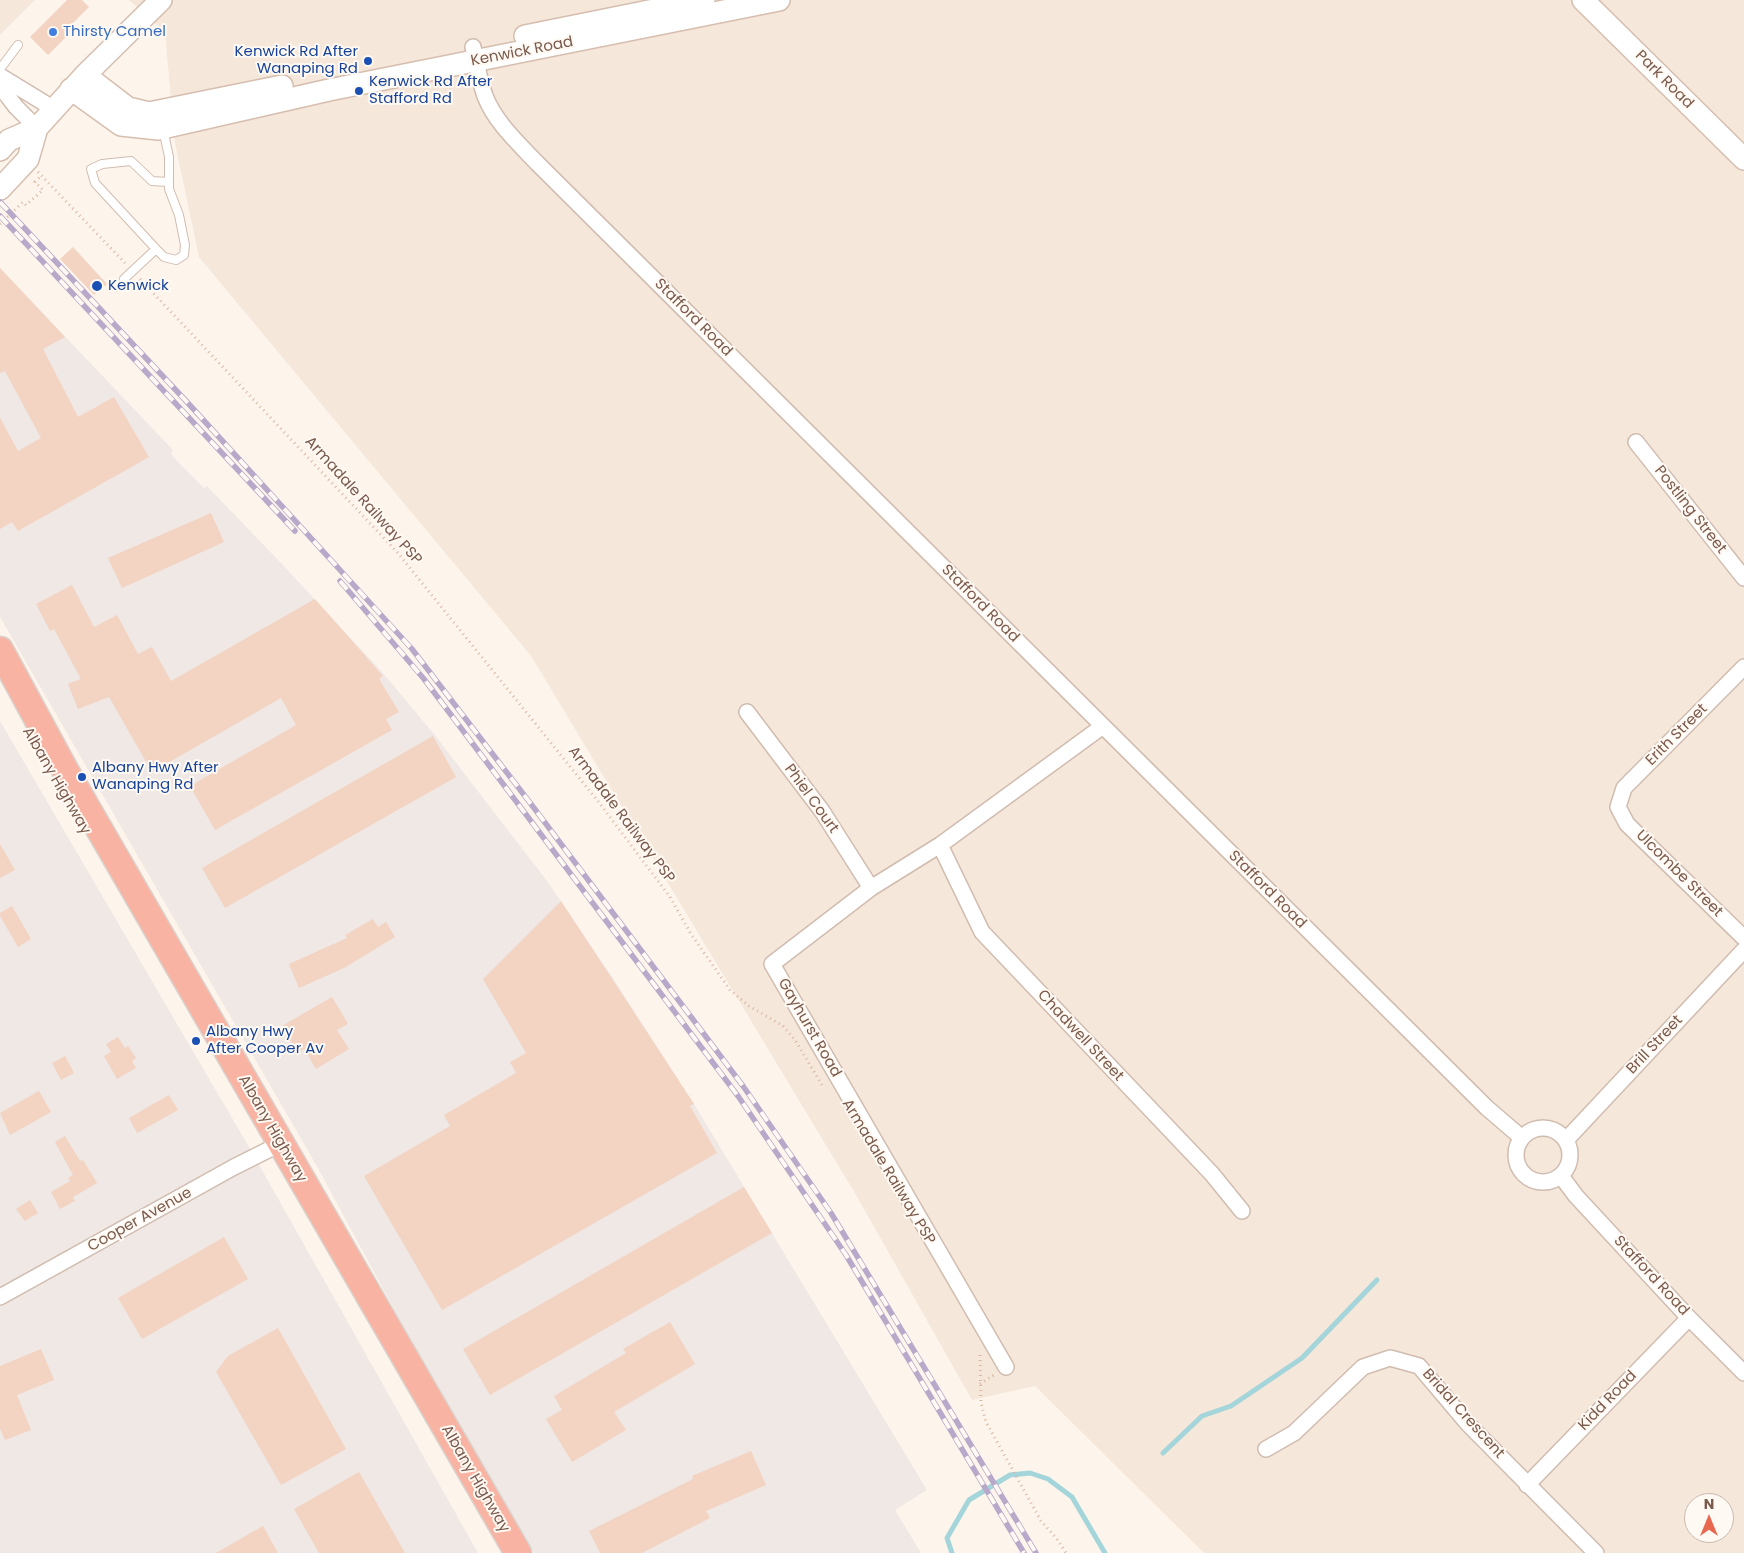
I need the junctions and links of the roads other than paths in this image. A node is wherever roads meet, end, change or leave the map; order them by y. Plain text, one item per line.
1 (161, 0) edge
2 (704, 0) edge
3 (779, 0) edge
4 (1584, 0) edge
5 (18, 45) dead end
6 (475, 54) junction
7 (0, 68) edge
8 (0, 76) edge
9 (78, 82) junction
10 (0, 86) edge
11 (54, 109) junction
12 (37, 128) junction
13 (163, 129) junction
14 (0, 150) edge
15 (1744, 160) edge
16 (168, 182) junction
17 (0, 189) edge
18 (156, 249) junction
19 (124, 279) dead end
20 (1636, 442) dead end
21 (1744, 578) edge
22 (0, 650) edge
23 (1744, 667) edge
24 (0, 686) edge
25 (747, 712) dead end
26 (1102, 726) junction
27 (1618, 807) joint
28 (940, 845) junction
29 (871, 888) junction
30 (1744, 938) edge
31 (1744, 950) edge
32 (1522, 1138) junction
33 (1566, 1140) junction
34 (273, 1148) junction
35 (1561, 1176) junction
36 (1242, 1211) dead end
37 (0, 1297) edge
38 (1689, 1318) junction
39 (1006, 1367) dead end
40 (1744, 1373) edge
41 (1266, 1449) dead end
42 (1527, 1485) junction
43 (499, 1553) edge
44 (518, 1553) edge
45 (1596, 1553) edge

1 - 9 main road
2 - 6 main road, Kenwick Road
3 - 6 main road, Kenwick Road
4 - 15 main road, Park Road
5 - 7 lane
6 - 9 main road, Kenwick Road
6 - 13 main road, Kenwick Road
6 - 26 street, Stafford Road
8 - 11 street
9 - 11 main road
9 - 13 main road, Kenwick Road
10 - 12 street
11 - 12 main road
12 - 14 main road
12 - 17 main road
13 - 16 lane
16 - 18 lane
16 - 18 lane
18 - 19 lane
20 - 21 street, Postling Street
22 - 34 highway, Albany Highway
23 - 27 street, Erith Street
24 - 34 highway, Albany Highway
25 - 29 street, Phiel Court
26 - 28 street, Gayhurst Road
26 - 32 street, Stafford Road
27 - 30 street, Ulcombe Street
28 - 29 street, Gayhurst Road
28 - 36 street, Chadwell Street
29 - 39 street, Gayhurst Road
31 - 33 street, Brill Street
32 - 33 street
32 - 35 street
33 - 35 street
34 - 37 street, Cooper Avenue
34 - 43 highway, Albany Highway
34 - 44 highway, Albany Highway
35 - 38 street, Stafford Road
38 - 40 street, Stafford Road
38 - 42 street, Kidd Road
41 - 42 street, Bridal Crescent
42 - 45 street, Bridal Crescent

